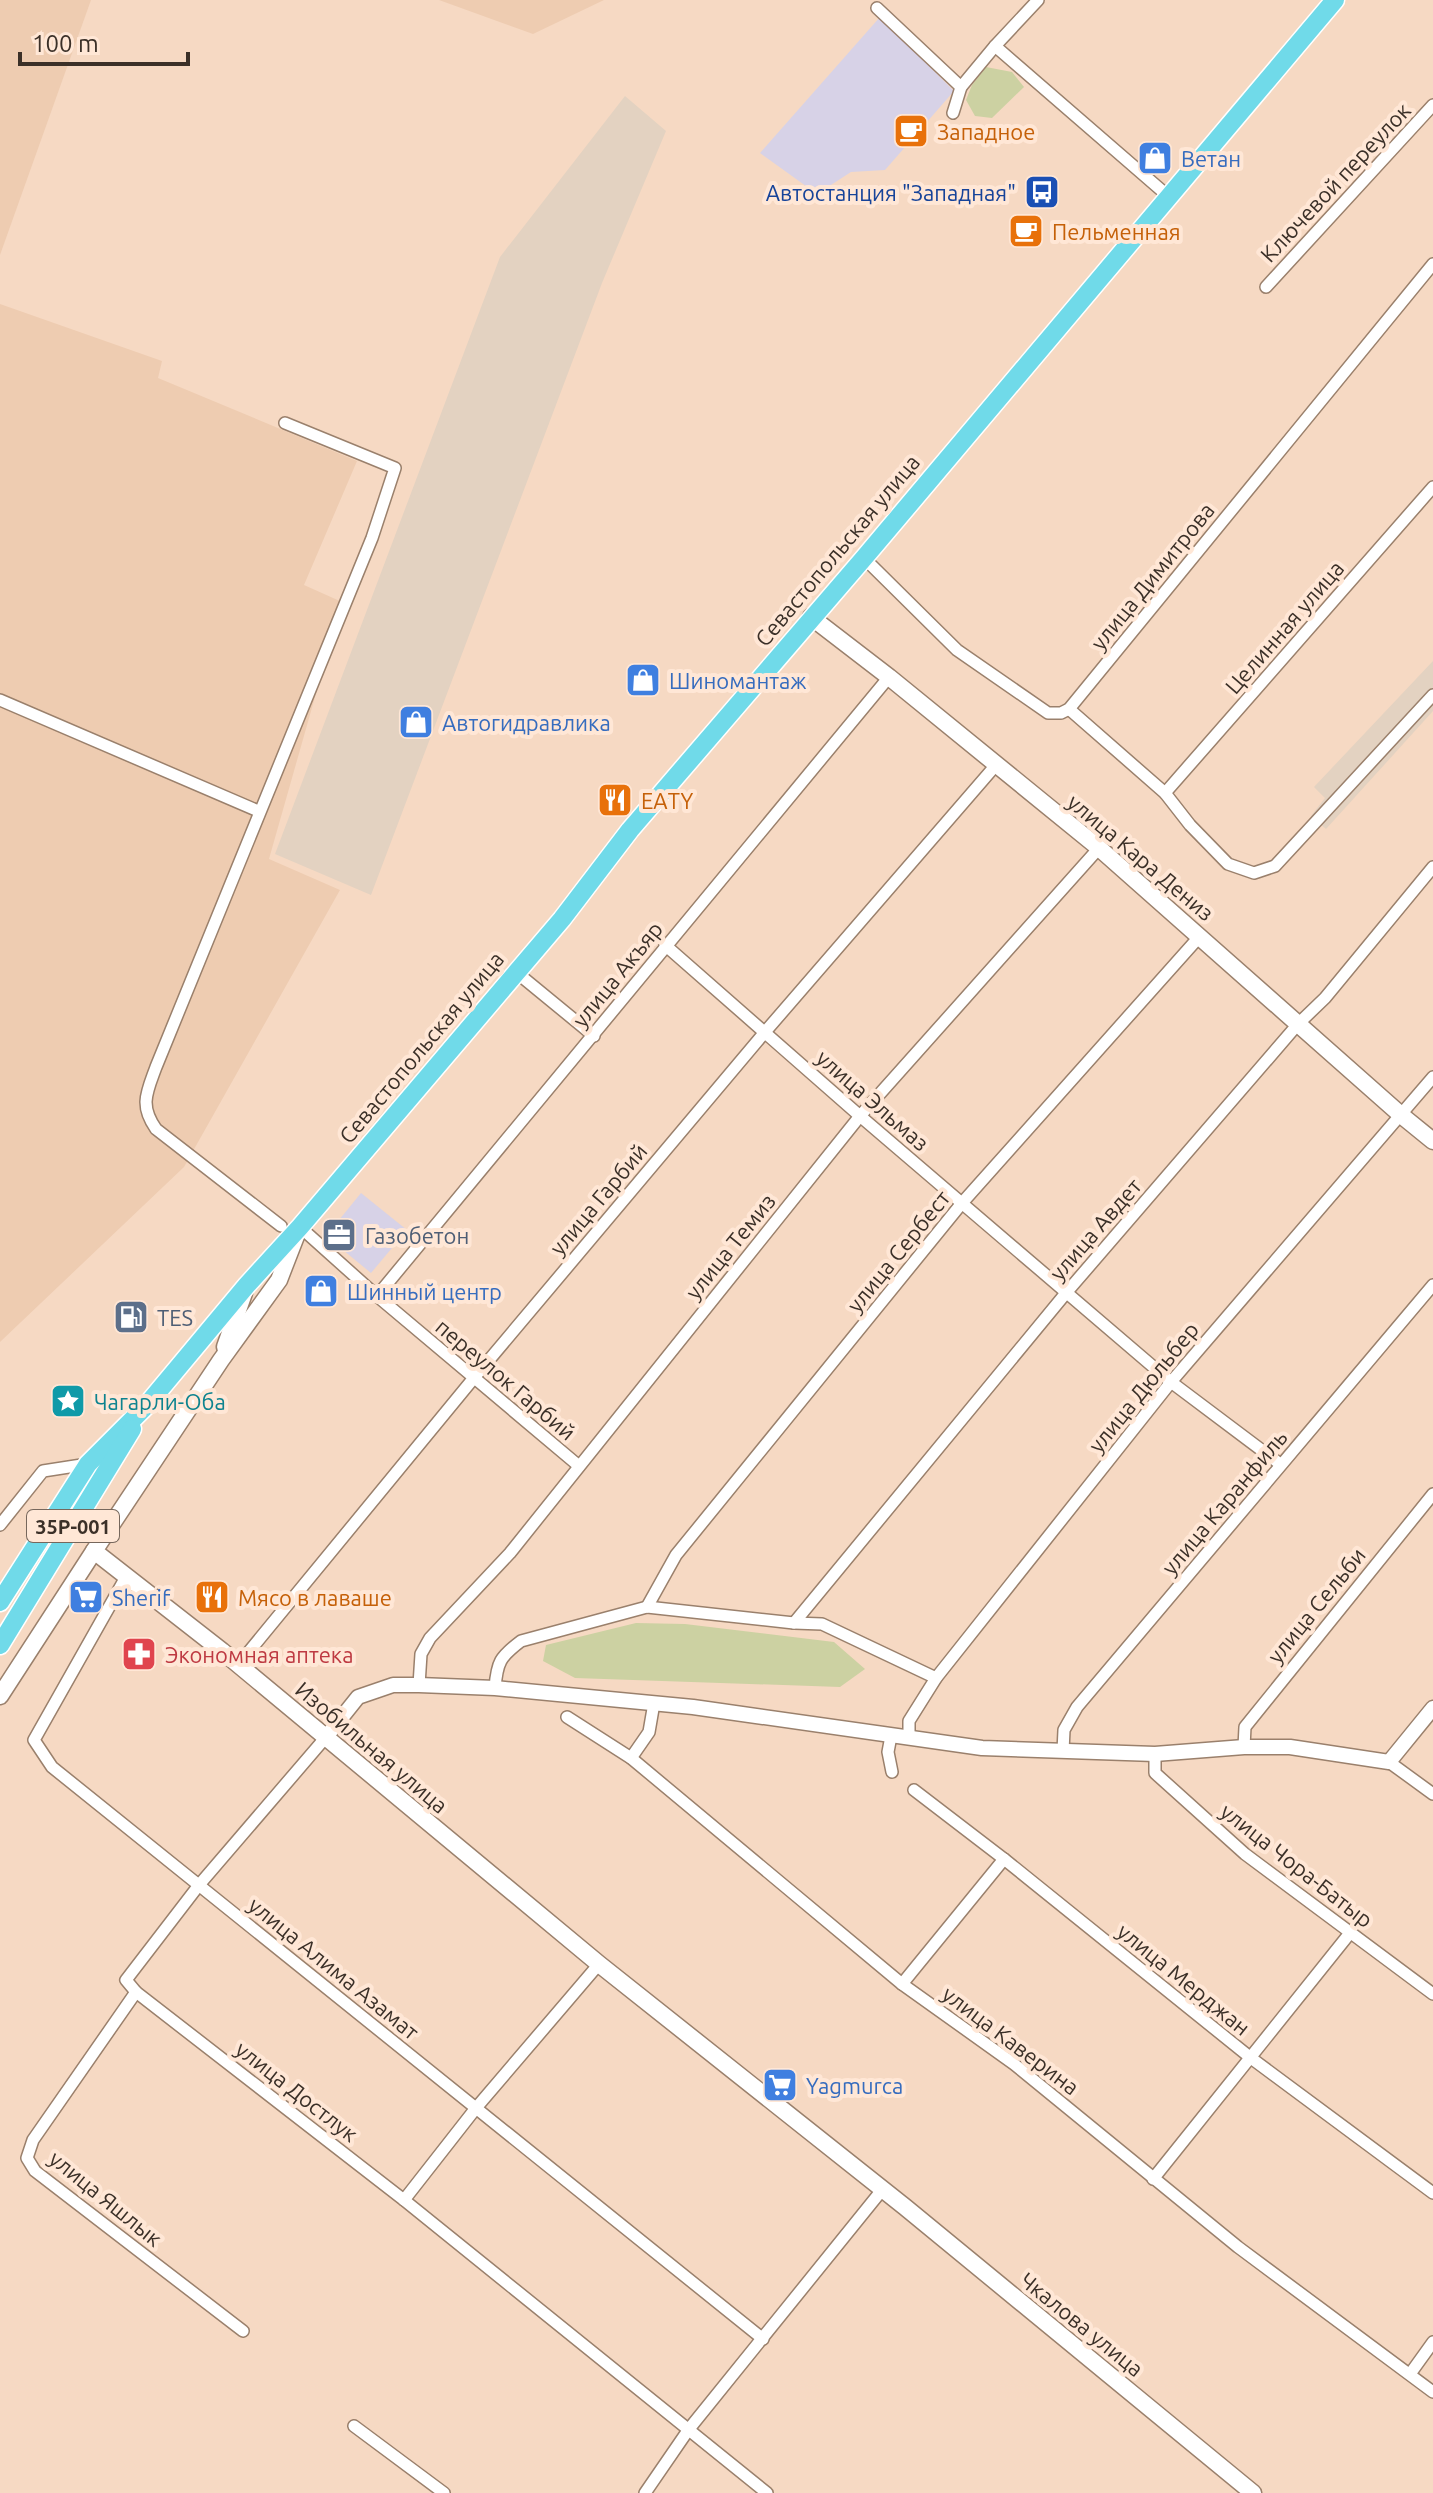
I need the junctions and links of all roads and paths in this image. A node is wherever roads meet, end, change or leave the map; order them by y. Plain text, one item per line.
1 (1038, 0) edge
2 (1335, 0) edge
3 (877, 8) dead end
4 (995, 46) junction
5 (961, 87) junction
6 (1433, 105) edge
7 (953, 113) dead end
8 (1168, 196) junction
9 (1433, 264) edge
10 (1266, 287) dead end
11 (285, 423) dead end
12 (1433, 487) edge
13 (864, 558) junction
14 (811, 617) junction
15 (889, 677) junction
16 (1433, 695) edge
17 (0, 700) edge
18 (1069, 709) junction
19 (996, 765) junction
20 (1165, 793) junction
21 (256, 810) dead end
22 (1099, 848) junction
23 (1433, 867) edge
24 (1200, 936) junction
25 (665, 945) junction
26 (516, 972) junction
27 (1298, 1024) junction
28 (765, 1032) junction
29 (594, 1036) junction
30 (1433, 1077) edge
31 (1401, 1115) junction
32 (860, 1116) junction
33 (1433, 1141) edge
34 (962, 1203) junction
35 (290, 1226) junction
36 (247, 1285) junction
37 (1433, 1285) edge
38 (1066, 1293) junction
39 (377, 1296) junction
40 (221, 1360) junction
41 (473, 1379) junction
42 (1171, 1382) junction
43 (146, 1406) junction
44 (88, 1464) junction
45 (1280, 1464) junction
46 (579, 1466) junction
47 (1433, 1494) edge
48 (121, 1509) junction
49 (0, 1525) edge
50 (94, 1551) junction
51 (126, 1577) junction
52 (71, 1584) junction
53 (0, 1602) edge
54 (647, 1607) junction
55 (794, 1623) junction
56 (0, 1645) edge
57 (238, 1665) junction
58 (936, 1678) junction
59 (419, 1685) junction
60 (495, 1688) junction
61 (0, 1696) edge
62 (654, 1703) junction
63 (1433, 1708) edge
64 (567, 1717) dead end
65 (891, 1736) junction
66 (326, 1737) junction
67 (909, 1738) junction
68 (1244, 1747) junction
69 (1063, 1751) junction
70 (1155, 1754) junction
71 (631, 1758) junction
72 (1389, 1762) junction
73 (892, 1772) dead end
74 (914, 1790) dead end
75 (1433, 1794) edge
76 (1004, 1859) junction
77 (199, 1885) junction
78 (1350, 1933) junction
79 (599, 1964) junction
80 (902, 1984) junction
81 (136, 1992) junction
82 (1433, 1994) edge
83 (1251, 2058) junction
84 (476, 2108) junction
85 (1153, 2179) junction
86 (882, 2190) junction
87 (1433, 2193) edge
88 (404, 2200) junction
89 (243, 2331) dead end
90 (763, 2339) junction
91 (1433, 2342) edge
92 (1410, 2374) junction
93 (1433, 2392) edge
94 (354, 2426) dead end
95 (689, 2429) junction
96 (444, 2493) edge
97 (645, 2493) edge
98 (767, 2493) edge
99 (1253, 2493) edge

1 - 4 street
2 - 8 main road, Севастопольская улица
3 - 5 street
4 - 5 street
4 - 8 street
5 - 7 street
6 - 10 street, Ключевой переулок
8 - 13 main road, Севастопольская улица
9 - 18 street, улица Димитрова
11 - 35 street, переулок Гарбий
12 - 20 street, Целинная улица
13 - 14 main road, Севастопольская улица
13 - 18 street
14 - 15 main road, улица Кара Дениз
14 - 26 main road, Севастопольская улица
15 - 19 main road, улица Кара Дениз
15 - 25 street, улица Акъяр
16 - 20 street
17 - 21 street
18 - 20 street
19 - 22 main road, улица Кара Дениз
19 - 28 street, улица Гарбий
22 - 24 main road, улица Кара Дениз
22 - 32 street, улица Темиз
23 - 27 street, улица Авдет
24 - 27 main road, улица Кара Дениз
24 - 34 street, улица Сербест
25 - 28 street, улица Эльмаз
25 - 29 street, улица Акъяр
26 - 29 street
26 - 35 main road, Севастопольская улица
27 - 31 main road, улица Кара Дениз
27 - 38 street, улица Авдет
28 - 32 street, улица Эльмаз
28 - 41 street, улица Гарбий
29 - 39 street, улица Акъяр
30 - 31 street, улица Дюльбер
31 - 33 main road, улица Кара Дениз
31 - 42 street, улица Дюльбер
32 - 34 street, улица Эльмаз
32 - 46 street, улица Темиз
34 - 38 street, улица Эльмаз
34 - 54 street, улица Сербест
35 - 36 main road, Севастопольская улица
35 - 39 street, переулок Гарбий
35 - 40 main road
36 - 40 main road
36 - 43 main road, Севастопольская улица
37 - 45 street, улица Каранфиль
38 - 42 street, улица Эльмаз
38 - 55 street, улица Авдет
39 - 41 street, переулок Гарбий
40 - 48 main road
41 - 46 street, переулок Гарбий
41 - 57 street, улица Гарбий
42 - 45 street, улица Эльмаз
42 - 58 street, улица Дюльбер
43 - 44 main road, 35Р-001
43 - 56 main road, 35Р-001
44 - 49 street
44 - 53 main road, 35Р-001
45 - 69 street, улица Каранфиль
46 - 59 street, улица Темиз
47 - 68 street, улица Сельби
48 - 50 main road
48 - 51 main road
50 - 51 main road, Изобильная улица
50 - 52 main road
51 - 52 main road
51 - 57 main road, Изобильная улица
51 - 77 street, улица Алима Азамат
52 - 61 main road
54 - 55 street
54 - 60 street
55 - 58 street
57 - 66 main road, Изобильная улица
58 - 67 street, улица Дюльбер
59 - 60 street
59 - 66 street
60 - 62 street
62 - 65 street
62 - 71 street
63 - 72 street
64 - 71 street, улица Каверина
65 - 67 street
65 - 73 street
66 - 77 street
66 - 79 main road, Изобильная улица
67 - 69 street
68 - 70 street
68 - 72 street
69 - 70 street
70 - 78 street, улица Чора-Батыр
71 - 80 street, улица Каверина
72 - 75 street
74 - 76 street, улица Мерджан
76 - 80 street
76 - 83 street, улица Мерджан
77 - 81 street
77 - 84 street, улица Алима Азамат
78 - 82 street, улица Чора-Батыр
78 - 83 street
79 - 84 street
79 - 86 main road, Изобильная улица
80 - 85 street, улица Каверина
81 - 88 street, улица Достлук
81 - 89 street, улица Яшлык
83 - 85 street
83 - 87 street, улица Мерджан
84 - 88 street
84 - 90 street, улица Алима Азамат
85 - 92 street, улица Каверина
86 - 90 street
86 - 99 main road, Чкалова улица
88 - 95 street, улица Достлук
90 - 95 street
91 - 92 street
92 - 93 street, улица Каверина
94 - 96 street
95 - 97 street
95 - 98 street, улица Достлук

